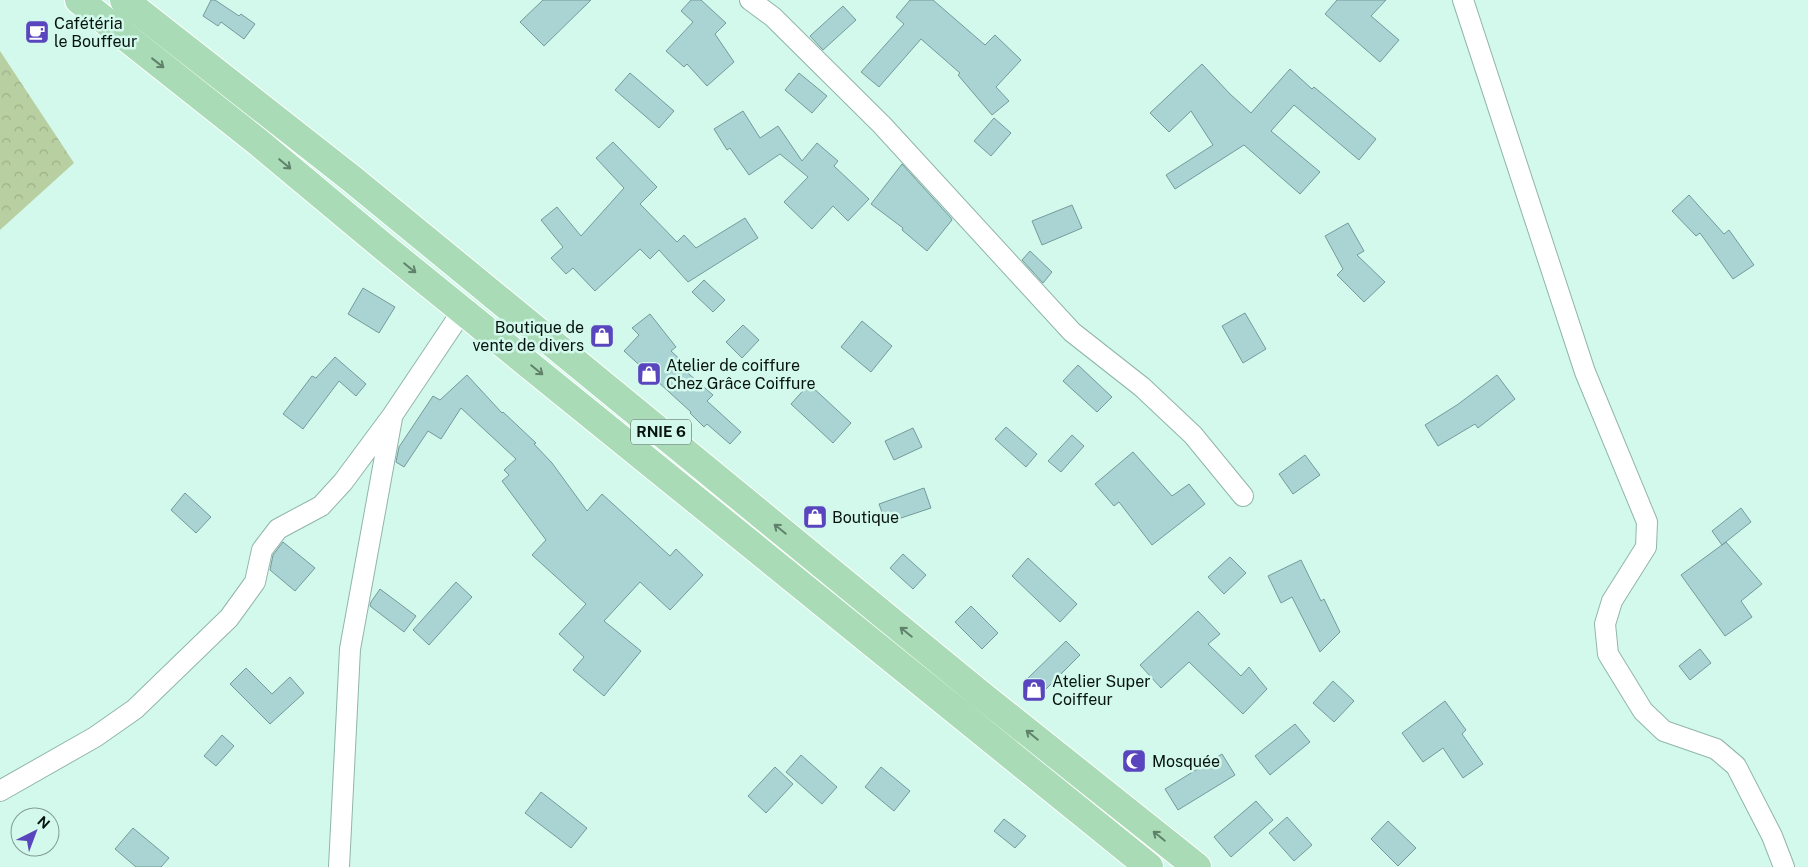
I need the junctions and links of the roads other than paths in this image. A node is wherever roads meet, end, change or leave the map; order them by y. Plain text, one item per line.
1 (79, 0) edge
2 (124, 0) edge
3 (750, 0) edge
4 (1463, 0) edge
5 (463, 310) junction
6 (392, 416) junction
7 (1242, 496) dead end
8 (0, 791) edge
9 (338, 867) edge
10 (1148, 867) edge
11 (1197, 867) edge
12 (1784, 867) edge

1 -> 5 main road, RNIE 6
11 -> 2 main road, RNIE 6
3 - 7 street
4 - 12 street
5 - 6 street
5 -> 10 main road, RNIE 6
6 - 8 street
6 - 9 street

